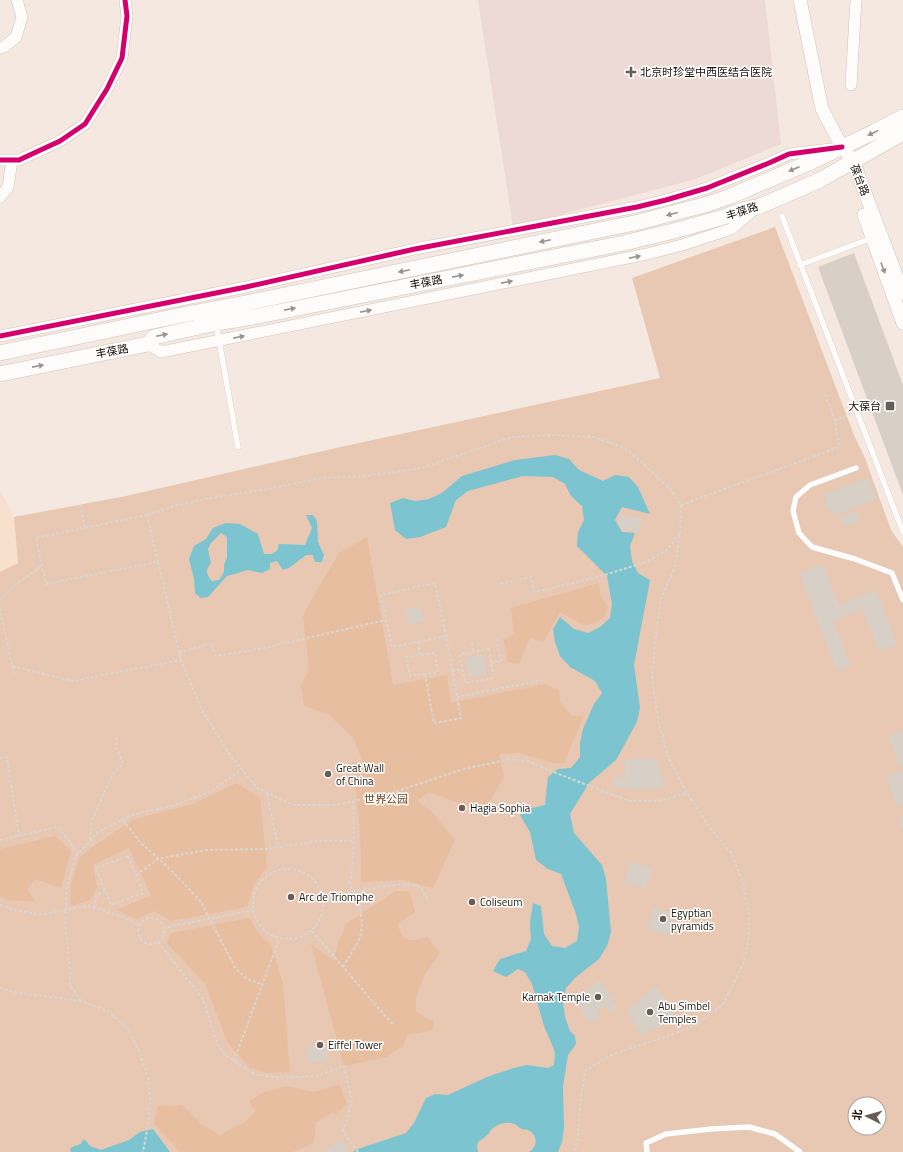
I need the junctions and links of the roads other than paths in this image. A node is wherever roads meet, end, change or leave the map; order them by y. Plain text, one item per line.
1 (17, 0) edge
2 (125, 0) edge
3 (800, 0) edge
4 (856, 0) edge
5 (0, 48) edge
6 (851, 85) dead end
7 (903, 117) edge
8 (903, 133) edge
9 (842, 147) junction
10 (0, 160) edge
11 (12, 160) junction
12 (850, 163) junction
13 (0, 197) edge
14 (758, 207) junction
15 (782, 216) dead end
16 (872, 238) junction
17 (800, 265) junction
18 (903, 293) edge
19 (213, 309) junction
20 (903, 323) edge
21 (0, 336) edge
22 (219, 341) junction
23 (148, 344) junction
24 (0, 353) edge
25 (0, 374) edge
26 (238, 447) dead end
27 (856, 468) dead end
28 (903, 532) edge
29 (903, 600) edge
30 (647, 1152) edge
31 (800, 1152) edge

1 - 5 street
2 - 11 street
3 - 9 street, 葆台路
4 - 6 street
7 -> 9 main road, 丰葆路
8 - 12 main road, 丰葆路
9 - 12 street, 葆台路
9 -> 19 main road, 丰葆路
10 - 11 street
11 - 13 street
12 - 14 main road, 丰葆路
12 - 16 street, 葆台路
12 - 18 street, 葆台路
19 -> 14 main road, 丰葆路
22 -> 14 street
15 - 17 lane
16 - 17 lane
16 -> 20 street, 葆台路
17 - 28 lane
19 - 21 street
19 - 22 lane
23 -> 19 main road, 丰葆路
19 - 24 main road, 丰葆路
22 - 23 street
22 - 26 lane
25 -> 23 main road, 丰葆路
27 - 29 lane
30 - 31 lane

